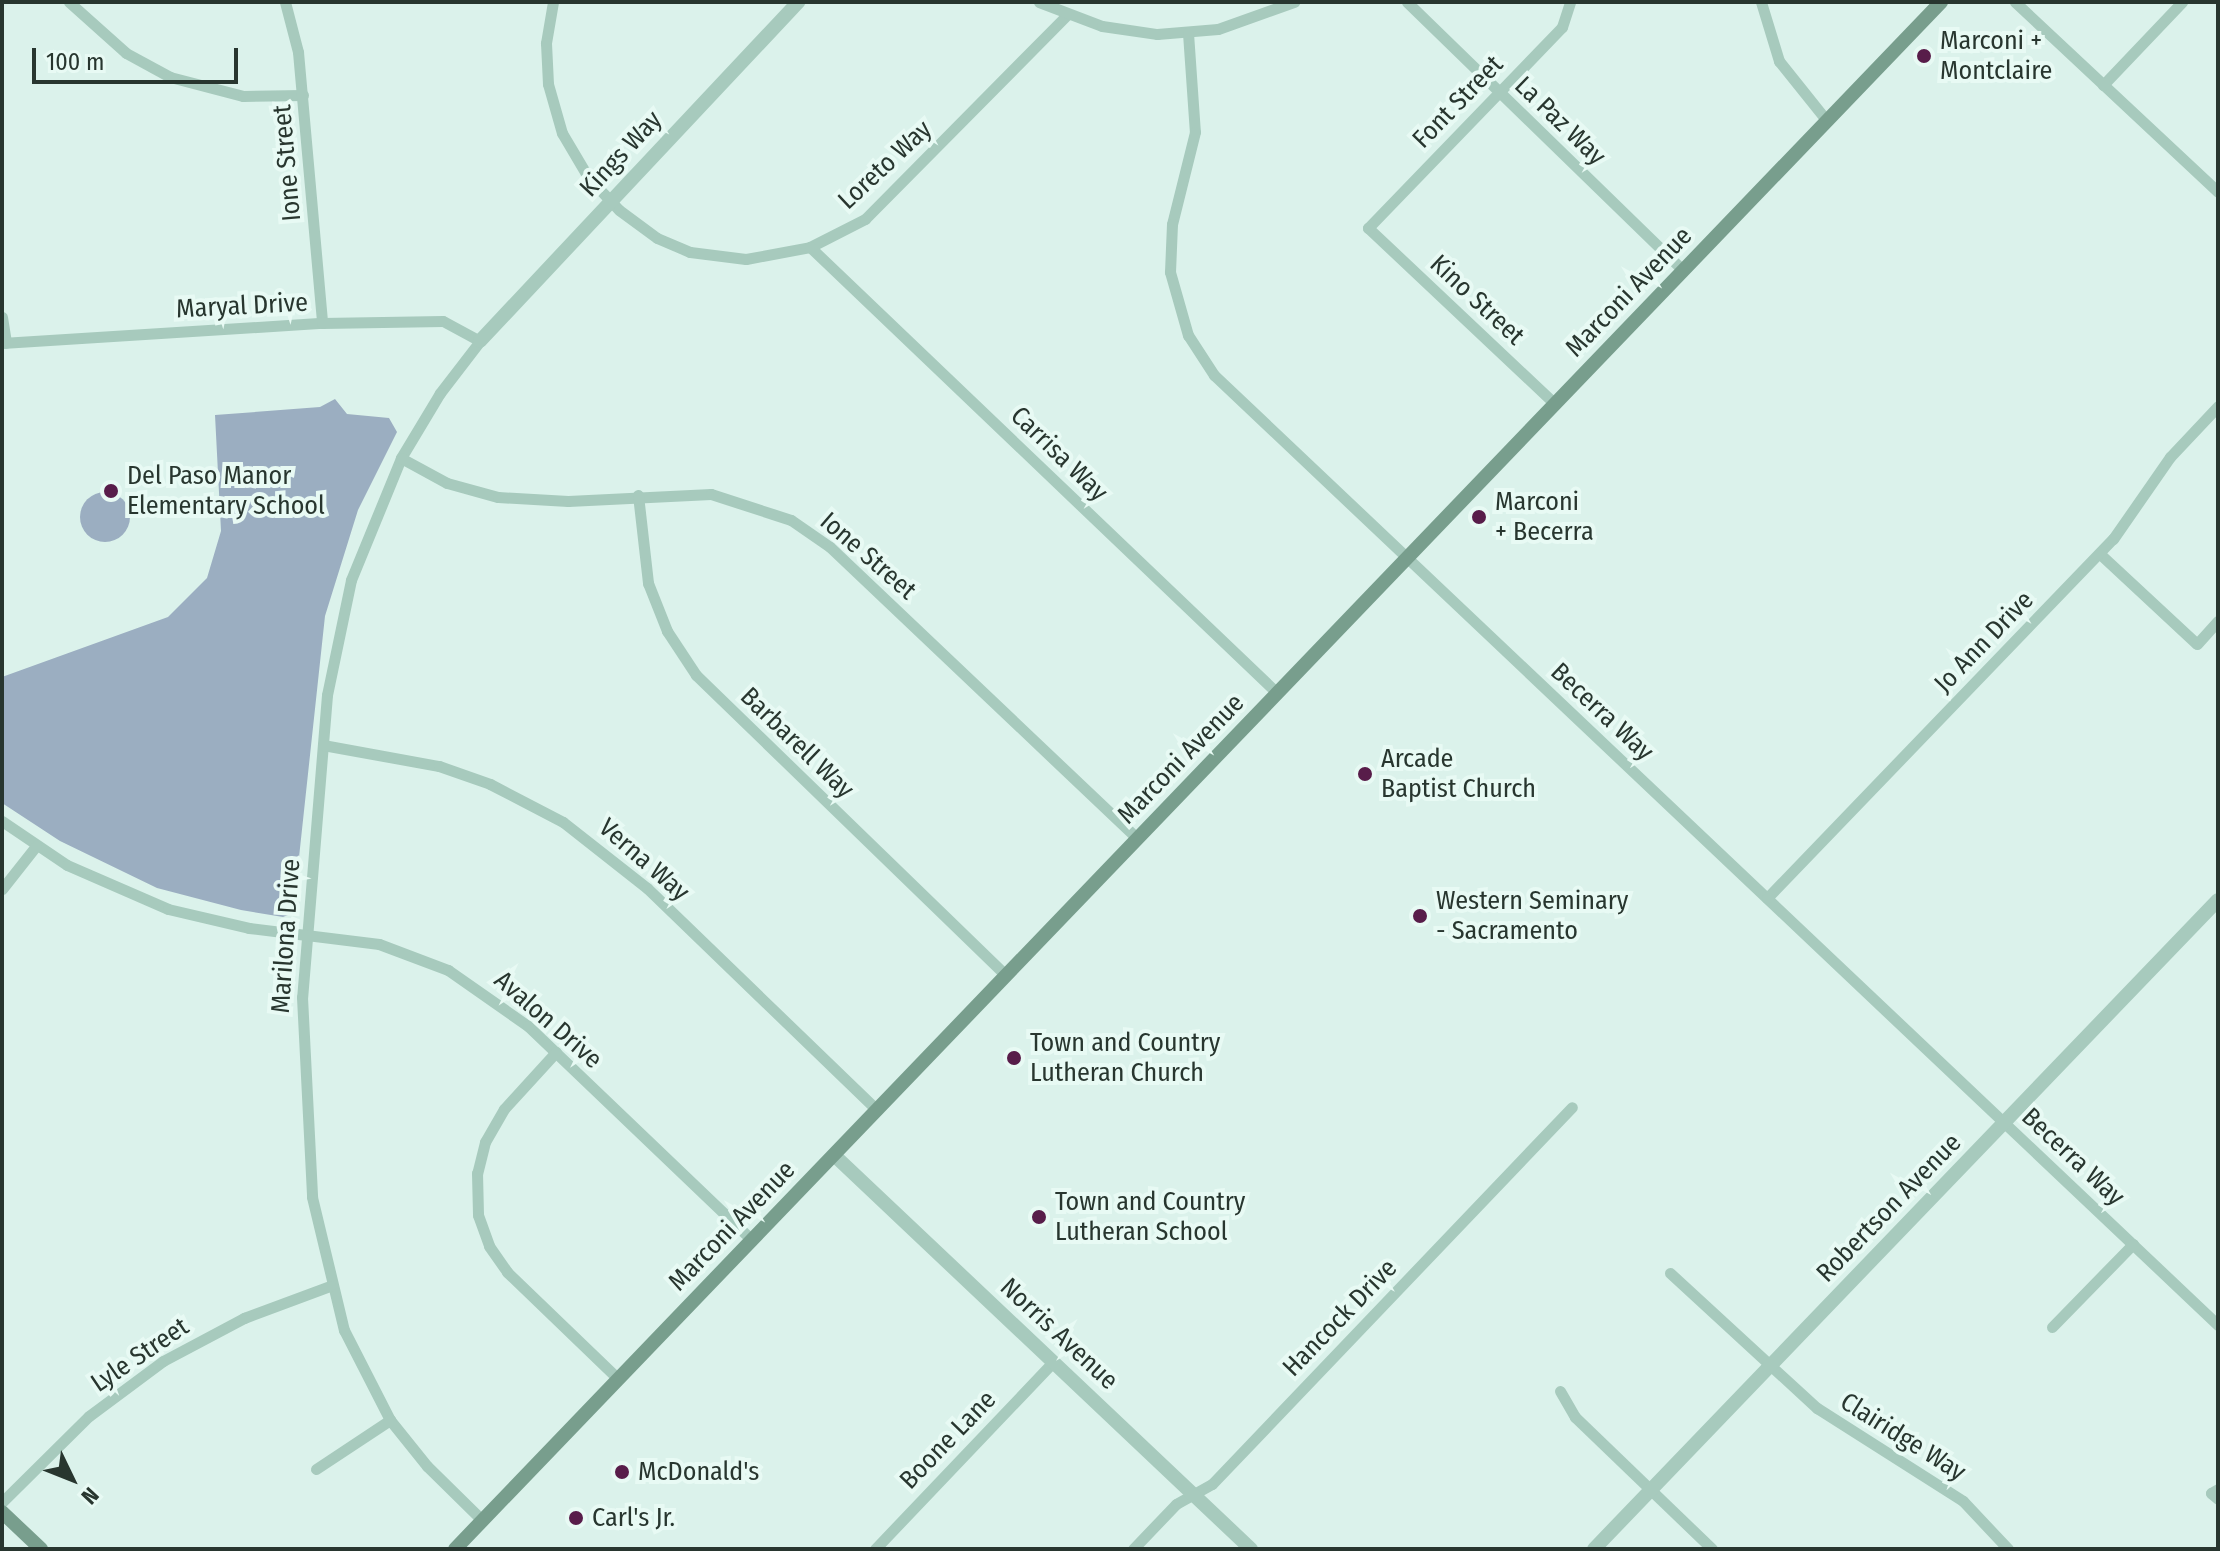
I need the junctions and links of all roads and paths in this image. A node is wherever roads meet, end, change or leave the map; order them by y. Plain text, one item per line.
1 (69, 2) edge
2 (285, 2) edge
3 (553, 2) edge
4 (798, 2) edge
5 (1039, 2) edge
6 (1294, 2) edge
7 (1407, 2) edge
8 (1570, 2) edge
9 (1761, 2) edge
10 (1941, 2) edge
11 (2015, 2) edge
12 (2182, 2) edge
13 (1067, 15) junction
14 (1188, 33) junction
15 (2103, 85) junction
16 (1498, 92) junction
17 (303, 95) junction
18 (1827, 121) junction
19 (2218, 192) edge
20 (610, 201) junction
21 (1368, 228) joint
22 (810, 247) junction
23 (1683, 270) junction
24 (2, 317) edge
25 (322, 323) junction
26 (480, 341) junction
27 (4, 343) edge
28 (1555, 404) junction
29 (2218, 406) edge
30 (401, 458) junction
31 (638, 495) junction
32 (2100, 554) junction
33 (1407, 558) junction
34 (2218, 621) edge
35 (1277, 693) junction
36 (323, 745) junction
37 (2, 821) edge
38 (1138, 839) junction
39 (36, 846) junction
40 (2, 889) edge
41 (1767, 898) junction
42 (2218, 900) edge
43 (306, 934) junction
44 (1006, 975) junction
45 (556, 1052) junction
46 (1572, 1107) dead end
47 (877, 1110) junction
48 (2004, 1122) junction
49 (834, 1155) junction
50 (752, 1240) junction
51 (2133, 1244) junction
52 (1670, 1273) dead end
53 (330, 1286) junction
54 (2218, 1325) edge
55 (2052, 1327) dead end
56 (1053, 1362) junction
57 (1770, 1366) junction
58 (618, 1379) junction
59 (1560, 1391) dead end
60 (390, 1420) junction
61 (316, 1469) dead end
62 (2218, 1489) edge
63 (1651, 1490) junction
64 (1194, 1494) junction
65 (2218, 1499) edge
66 (2, 1502) edge
67 (2, 1512) edge
68 (482, 1520) junction
69 (41, 1549) edge
70 (455, 1549) edge
71 (875, 1549) edge
72 (1133, 1549) edge
73 (1251, 1549) edge
74 (1594, 1549) edge
75 (1712, 1549) edge
76 (2008, 1549) edge

1 - 17 street
2 - 17 street, Ione Street
3 - 20 street, Loreto Way
4 - 20 street, Kings Way
5 - 13 street
6 - 14 street
7 - 16 street, La Paz Way
8 - 16 street, Font Street
9 - 18 street
10 - 18 main road, Marconi Avenue
11 - 15 street
12 - 15 street
13 - 14 street
13 - 22 street, Loreto Way
14 - 33 street, Becerra Way
15 - 19 street
16 - 21 street, Font Street
16 - 23 street, La Paz Way
17 - 25 street, Ione Street
18 - 23 main road, Marconi Avenue
20 - 22 street, Loreto Way
20 - 26 street, Kings Way
21 - 28 street, Kino Street
22 - 35 street, Carrisa Way
23 - 28 main road, Marconi Avenue
24 - 27 street
25 - 26 street, Maryal Drive
25 - 27 street, Maryal Drive
26 - 30 street, Marilona Drive
28 - 33 main road, Marconi Avenue
29 - 32 street, Jo Ann Drive
30 - 31 street, Ione Street
30 - 36 street, Marilona Drive
31 - 38 street, Ione Street
31 - 44 street, Barbarell Way
32 - 34 street
32 - 41 street, Jo Ann Drive
33 - 35 main road, Marconi Avenue
33 - 41 street, Becerra Way
35 - 38 main road, Marconi Avenue
36 - 43 street, Marilona Drive
36 - 47 street, Verna Way
37 - 39 street, Avalon Drive
38 - 44 main road, Marconi Avenue
39 - 40 street
39 - 43 street, Avalon Drive
41 - 48 street, Becerra Way
42 - 48 street, Robertson Avenue
43 - 45 street, Avalon Drive
43 - 53 street, Marilona Drive
44 - 47 main road, Marconi Avenue
45 - 50 street, Avalon Drive
45 - 58 street
46 - 64 street, Hancock Drive
47 - 49 main road, Marconi Avenue
48 - 51 street, Becerra Way
48 - 57 street, Robertson Avenue
49 - 50 main road, Marconi Avenue
49 - 56 street, Norris Avenue
50 - 58 main road, Marconi Avenue
51 - 54 street, Becerra Way
51 - 55 street
52 - 57 street, Clairidge Way
53 - 60 street, Marilona Drive
53 - 66 street, Lyle Street
56 - 64 street, Norris Avenue
56 - 71 street, Boone Lane
57 - 63 street, Robertson Avenue
57 - 76 street, Clairidge Way
58 - 68 main road, Marconi Avenue
59 - 63 street
60 - 61 street
60 - 68 street, Marilona Drive
62 - 65 street
63 - 74 street, Robertson Avenue
63 - 75 street
64 - 72 street, Hancock Drive
64 - 73 street, Norris Avenue
67 - 69 main road
68 - 70 main road, Marconi Avenue

